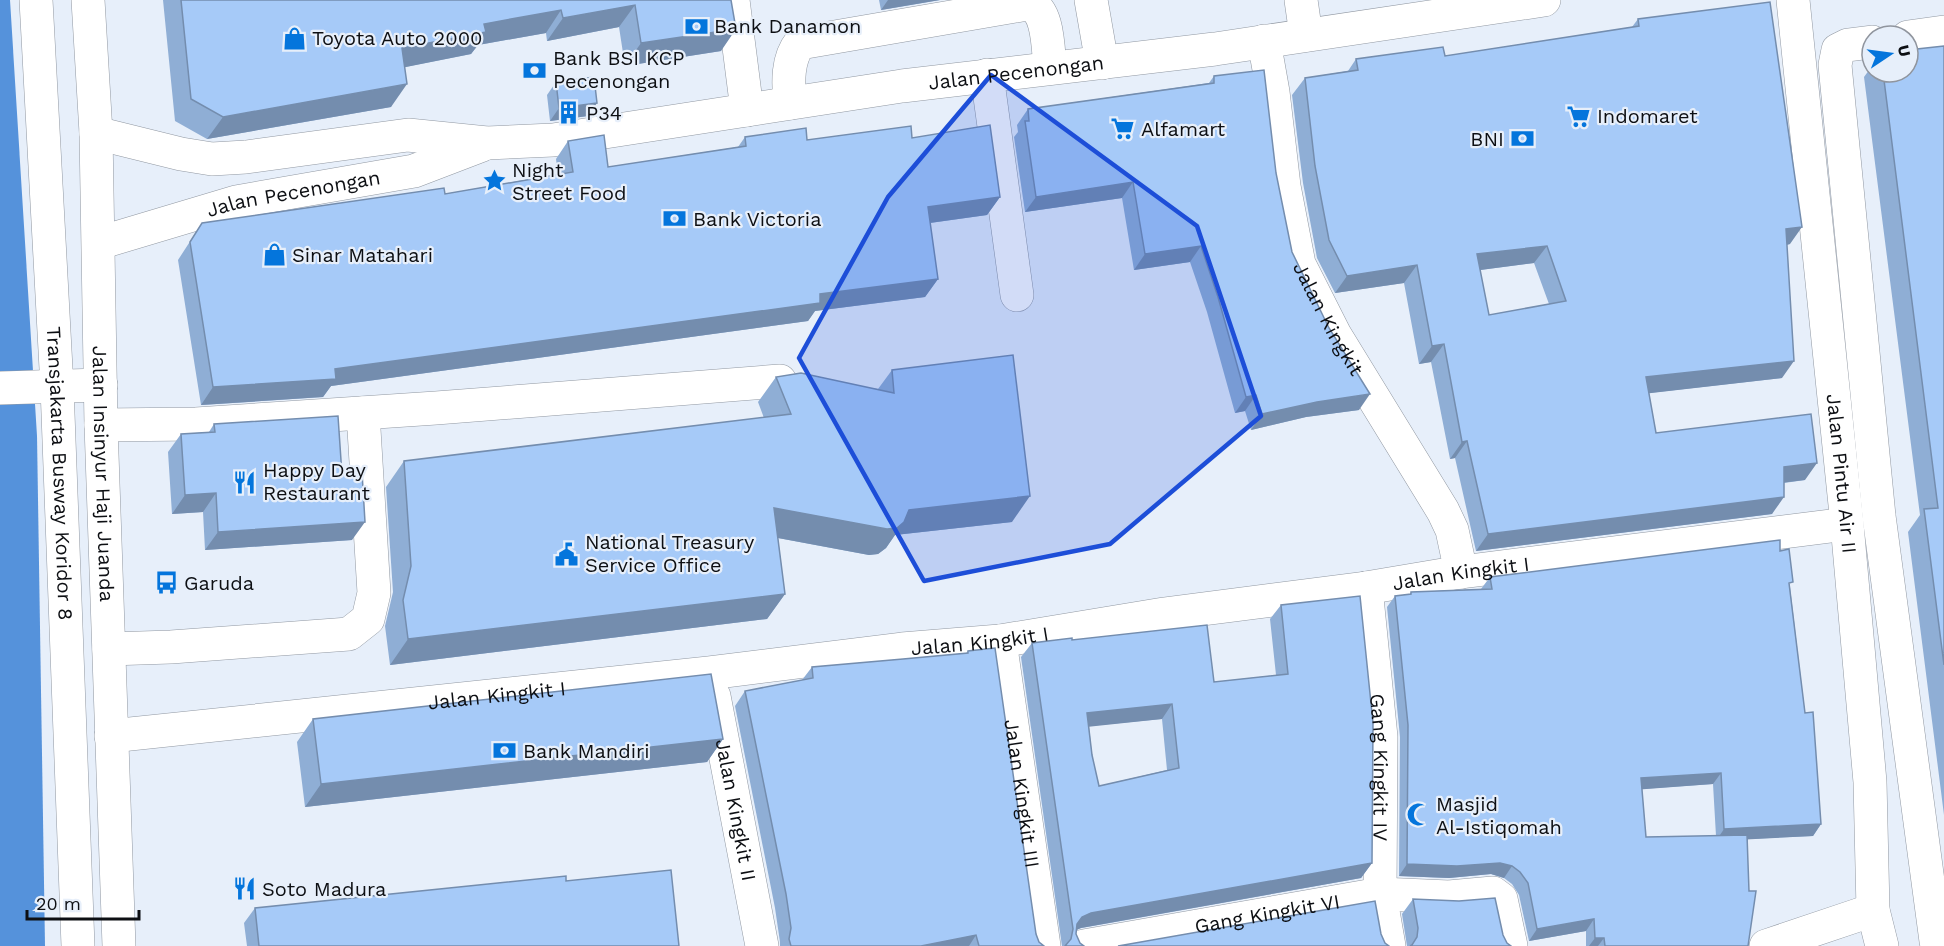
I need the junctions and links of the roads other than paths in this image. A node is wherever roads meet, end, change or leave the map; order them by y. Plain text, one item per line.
1 (36, 0) edge
2 (88, 0) edge
3 (733, 0) edge
4 (1301, 0) edge
5 (1793, 0) edge
6 (1524, 1) edge
7 (1470, 5) edge
8 (1092, 8) edge
9 (1044, 24) junction
10 (1944, 32) edge
11 (1306, 35) junction
12 (1920, 35) edge
13 (1264, 41) junction
14 (1860, 44) edge
15 (1102, 63) junction
16 (1050, 69) junction
17 (987, 75) junction
18 (790, 103) junction
19 (747, 110) junction
20 (96, 132) junction
21 (487, 143) junction
22 (99, 243) junction
23 (1017, 295) dead end
24 (780, 381) edge
25 (101, 385) junction
26 (49, 387) junction
27 (0, 388) edge
28 (363, 412) junction
29 (102, 424) junction
30 (1847, 524) junction
31 (1461, 572) junction
32 (1366, 588) junction
33 (1000, 640) junction
34 (110, 649) junction
35 (710, 673) junction
36 (111, 736) junction
37 (1380, 894) junction
38 (1873, 910) junction
39 (1193, 937) edge
40 (1936, 941) dead end
41 (1097, 945) edge
42 (78, 946) edge
43 (119, 946) edge
44 (762, 946) edge
45 (1044, 946) edge
46 (1389, 946) edge
47 (1511, 946) edge
48 (1766, 946) edge
49 (1882, 946) edge

1 - 26 street, Transjakarta Busway Koridor 8
2 - 20 street, Jalan Insinyur Haji Juanda
3 - 19 street
4 - 11 street
5 - 30 street, Jalan Pintu Air II
6 - 7 street, Jalan Pecenongan
7 - 11 street, Jalan Pecenongan
8 - 9 street
8 - 15 street
9 - 16 street
9 - 18 street
10 - 12 street
11 - 13 street, Jalan Pecenongan
13 - 15 street, Jalan Pecenongan
13 - 31 street, Jalan Kingkit
14 - 40 street
15 - 16 street, Jalan Pecenongan
16 - 17 street, Jalan Pecenongan
17 - 18 street, Jalan Pecenongan
17 - 23 street
18 - 19 street, Jalan Pecenongan
19 - 21 street, Jalan Pecenongan
20 - 21 street, Jalan Pecenongan
20 - 22 street, Jalan Insinyur Haji Juanda
21 - 22 street, Jalan Pecenongan
22 - 25 street, Jalan Insinyur Haji Juanda
24 - 28 street
25 - 26 street
25 - 29 street, Jalan Insinyur Haji Juanda
26 - 27 street
26 - 42 street, Transjakarta Busway Koridor 8
28 - 29 street
28 - 34 street
29 - 34 street, Jalan Insinyur Haji Juanda
30 - 31 street, Jalan Kingkit I
30 - 38 street, Jalan Pintu Air II
31 - 32 street, Jalan Kingkit I
32 - 33 street, Jalan Kingkit I
32 - 37 street, Gang Kingkit IV
33 - 35 street, Jalan Kingkit I
33 - 45 street, Jalan Kingkit III
34 - 36 street, Jalan Insinyur Haji Juanda
35 - 36 street, Jalan Kingkit I
35 - 44 street, Jalan Kingkit II
36 - 43 street, Jalan Insinyur Haji Juanda
37 - 39 street, Gang Kingkit VI
37 - 46 street, Gang Kingkit IV
37 - 47 street, Gang Kingkit VI
38 - 48 street
38 - 49 street, Jalan Pintu Air II
39 - 41 street, Gang Kingkit VI

